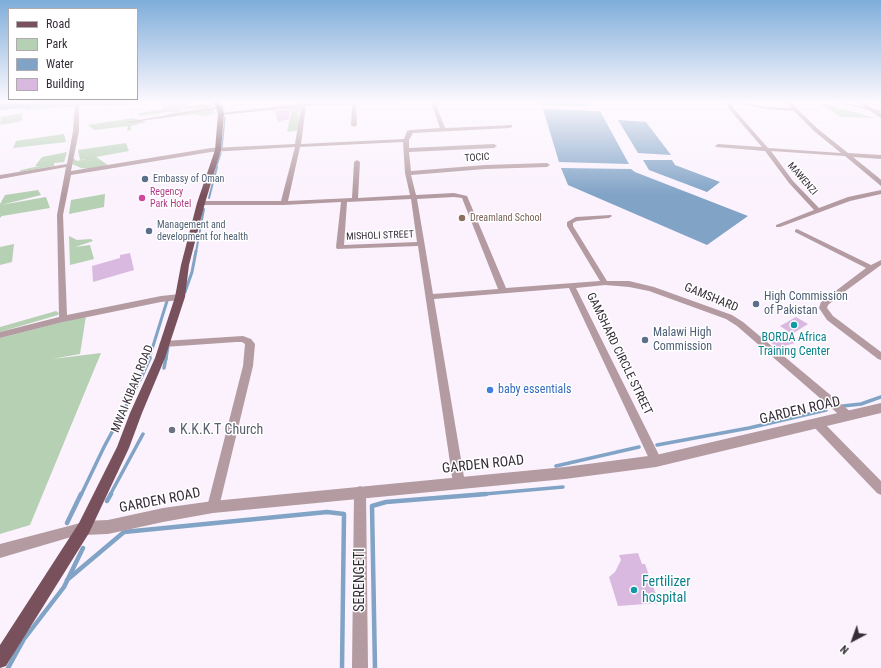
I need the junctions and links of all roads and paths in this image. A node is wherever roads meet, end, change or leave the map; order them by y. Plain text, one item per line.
1 (76, 133) edge
2 (218, 133) edge
3 (300, 133) edge
4 (409, 133) edge
5 (753, 133) edge
6 (821, 133) edge
7 (406, 140) junction
8 (298, 145) junction
9 (494, 146) dead end
10 (718, 146) dead end
11 (766, 149) junction
12 (218, 150) junction
13 (407, 150) junction
14 (846, 156) junction
15 (881, 157) edge
16 (357, 162) dead end
17 (70, 165) junction
18 (548, 165) dead end
19 (69, 172) junction
20 (408, 172) junction
21 (0, 177) edge
22 (881, 184) edge
23 (881, 192) edge
24 (414, 198) junction
25 (355, 199) junction
26 (344, 200) junction
27 (201, 203) junction
28 (284, 203) junction
29 (818, 210) junction
30 (609, 216) dead end
31 (778, 226) dead end
32 (797, 231) dead end
33 (421, 244) junction
34 (881, 262) edge
35 (871, 268) junction
36 (605, 283) junction
37 (572, 287) junction
38 (503, 290) junction
39 (180, 297) junction
40 (429, 297) junction
41 (62, 319) junction
42 (0, 336) edge
43 (164, 344) junction
44 (881, 357) edge
45 (881, 408) edge
46 (848, 416) junction
47 (817, 423) junction
48 (656, 462) junction
49 (459, 483) junction
50 (881, 489) edge
51 (360, 492) junction
52 (213, 507) junction
53 (84, 528) junction
54 (0, 551) edge
55 (0, 660) edge
56 (360, 668) edge

1 - 17 street
2 - 12 main road, MWAI KIBAKI ROAD
3 - 8 street
4 - 7 street
5 - 11 street, MAWENZI
6 - 14 street
7 - 8 street
7 - 13 street
8 - 12 street
8 - 28 street
9 - 13 street
10 - 11 street
11 - 14 street
11 - 29 street, MAWENZI
12 - 19 street
12 - 27 main road, MWAI KIBAKI ROAD
13 - 20 street
14 - 15 street
14 - 22 street
16 - 25 street
17 - 19 street
17 - 21 street
18 - 20 street, TOCIC
19 - 41 street
20 - 24 street
23 - 29 street
24 - 25 street
24 - 33 street
24 - 38 street
25 - 26 street
26 - 28 street
26 - 33 street, MISHOLI STREET
27 - 28 street
27 - 39 main road, MWAI KIBAKI ROAD
29 - 31 street
30 - 36 street
32 - 35 street
33 - 40 street
34 - 35 street
35 - 44 street
36 - 37 street, GAMSHARD CIRCLE STREET
36 - 46 street, GAMSHARD
37 - 38 street
37 - 48 street, GAMSHARD CIRCLE STREET
38 - 40 street
39 - 41 street
39 - 43 main road, MWAI KIBAKI ROAD
40 - 49 street
41 - 42 street
43 - 52 street
43 - 53 main road, MWAI KIBAKI ROAD
45 - 46 street, GARDEN ROAD
46 - 47 street, GARDEN ROAD
47 - 48 street, GARDEN ROAD
47 - 50 street
48 - 49 street, GARDEN ROAD
49 - 51 street, GARDEN ROAD
51 - 52 street, GARDEN ROAD
51 - 56 street, SERENGETI
52 - 53 street, GARDEN ROAD
53 - 54 street
53 - 55 main road, MWAI KIBAKI ROAD

